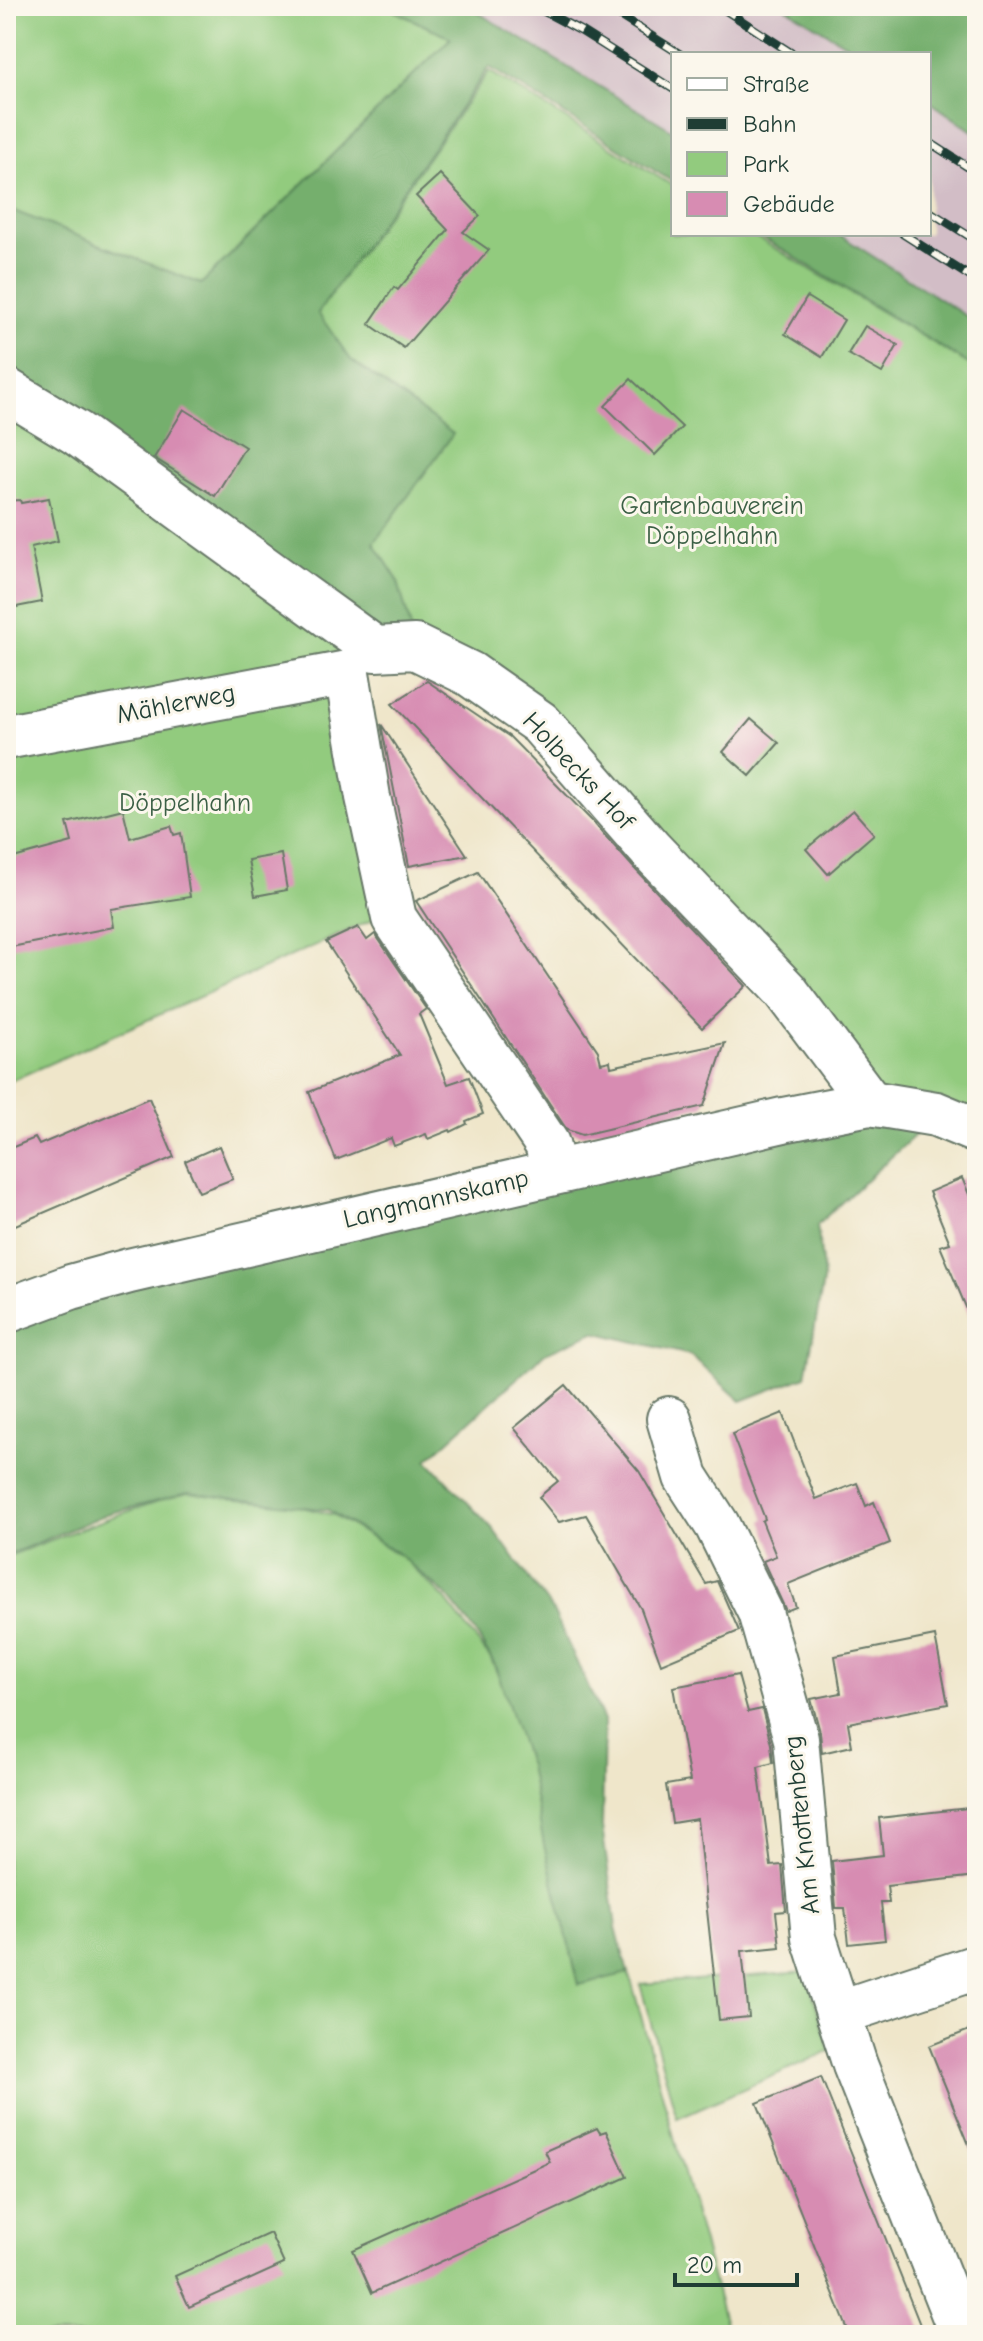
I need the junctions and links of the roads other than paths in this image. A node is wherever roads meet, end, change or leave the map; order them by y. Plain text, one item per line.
1 (6, 390) edge
2 (361, 661) junction
3 (6, 737) edge
4 (870, 1103) junction
5 (977, 1131) edge
6 (554, 1172) junction
7 (6, 1311) edge
8 (669, 1419) dead end
9 (977, 1967) edge
10 (838, 2013) junction
11 (962, 2335) edge

1 - 2 street
2 - 3 street, Mählerweg
2 - 4 street, Holbecks Hof
2 - 6 street
4 - 5 street
4 - 6 street, Langmannskamp
6 - 7 street, Langmannskamp
8 - 10 street, Am Knottenberg
9 - 10 street
10 - 11 street, Am Knottenberg

